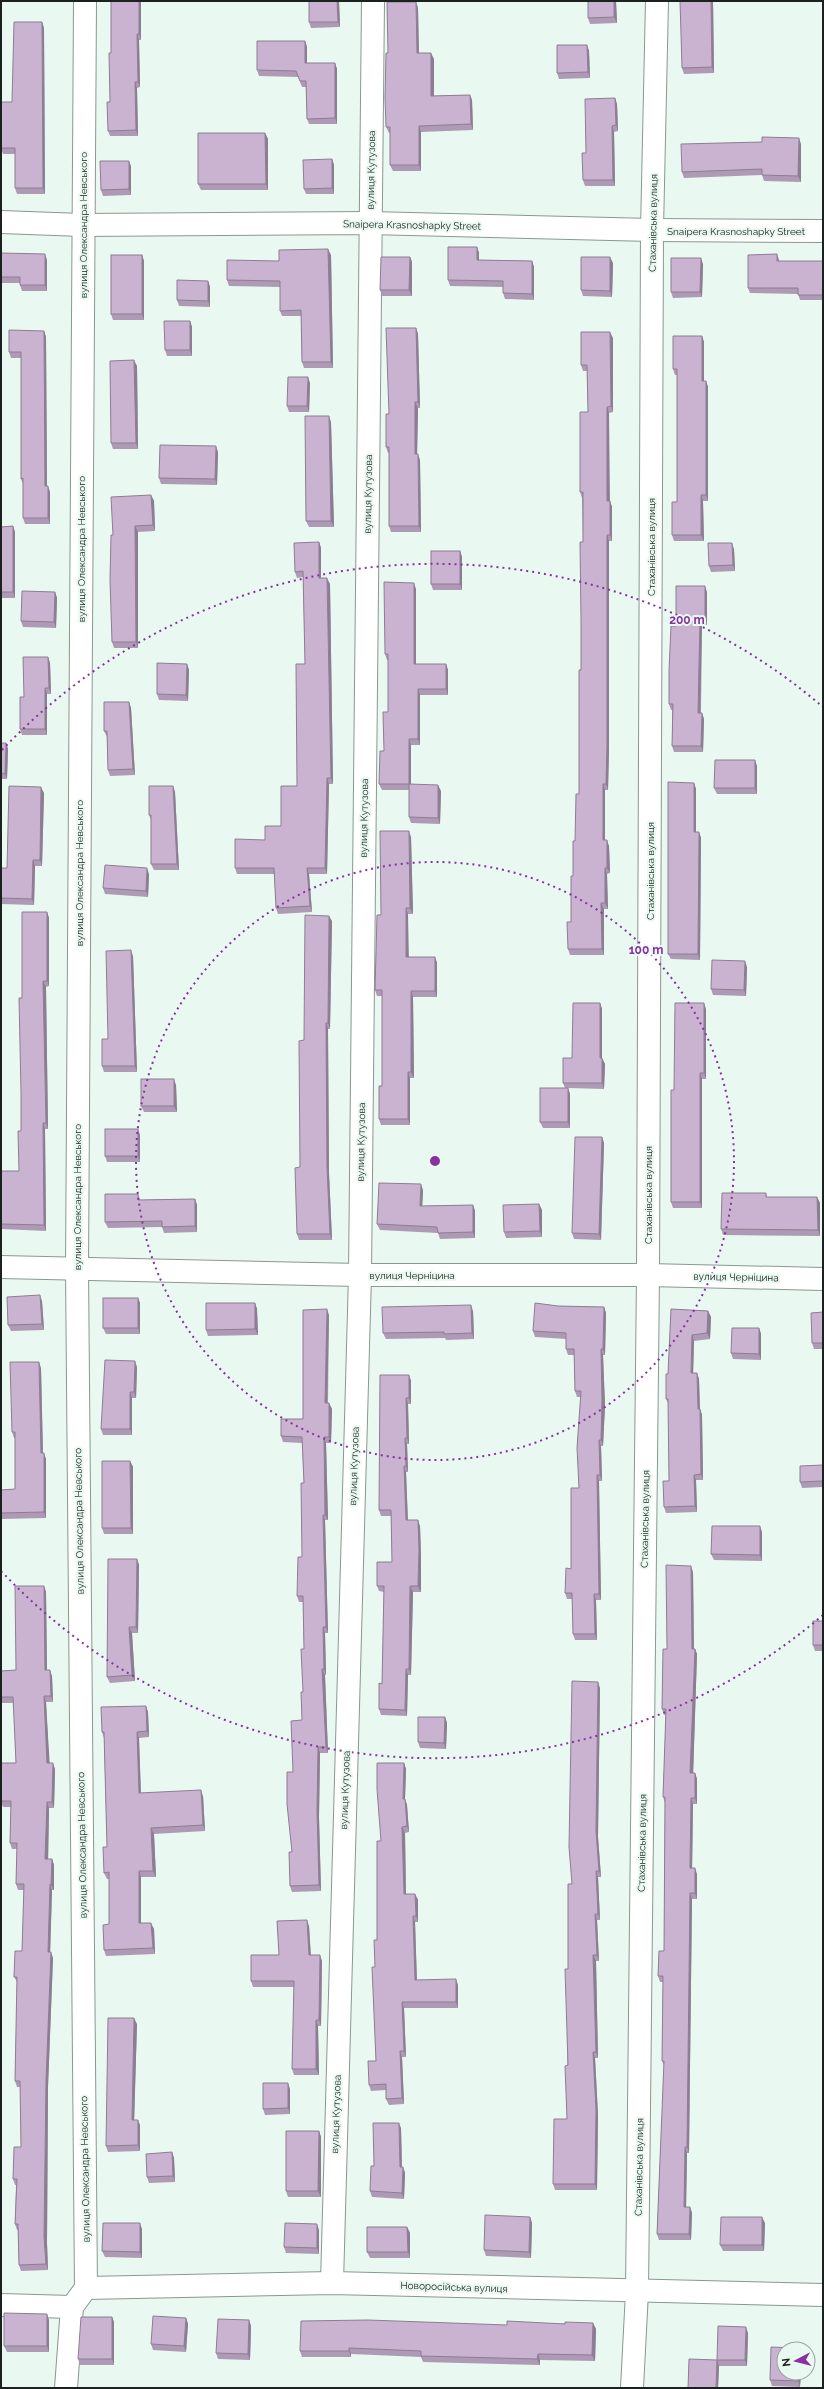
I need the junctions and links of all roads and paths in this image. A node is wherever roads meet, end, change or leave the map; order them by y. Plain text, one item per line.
1 (85, 1) edge
2 (373, 1) edge
3 (657, 1) edge
4 (1, 222) edge
5 (370, 223) junction
6 (82, 225) junction
7 (652, 230) junction
8 (823, 231) edge
9 (1, 1267) edge
10 (76, 1269) junction
11 (360, 1275) junction
12 (648, 1275) junction
13 (823, 1279) edge
14 (332, 2283) junction
15 (86, 2288) junction
16 (637, 2292) junction
17 (823, 2295) edge
18 (1, 2305) edge
19 (72, 2306) junction
20 (66, 2388) edge
21 (632, 2388) edge

1 - 6 street, вулиця Олександра Невського
2 - 5 street, вулиця Кутузова
3 - 7 street, Стаханівська вулиця
4 - 6 street, Snaipera Krasnoshapky Street
5 - 6 street, Snaipera Krasnoshapky Street
5 - 7 street, Snaipera Krasnoshapky Street
5 - 11 street, вулиця Кутузова
6 - 10 street, вулиця Олександра Невського
7 - 8 street, Snaipera Krasnoshapky Street
7 - 12 street, Стаханівська вулиця
9 - 10 street, вулиця Черніцина
10 - 11 street, вулиця Черніцина
10 - 15 street, вулиця Олександра Невського
11 - 12 street, вулиця Черніцина
11 - 14 street, вулиця Кутузова
12 - 13 street, вулиця Черніцина
12 - 16 street, Стаханівська вулиця
14 - 15 street, Новоросійська вулиця
14 - 16 street, Новоросійська вулиця
15 - 19 street
16 - 17 street, Новоросійська вулиця
16 - 21 street, Стаханівська вулиця
18 - 19 street
19 - 20 street

